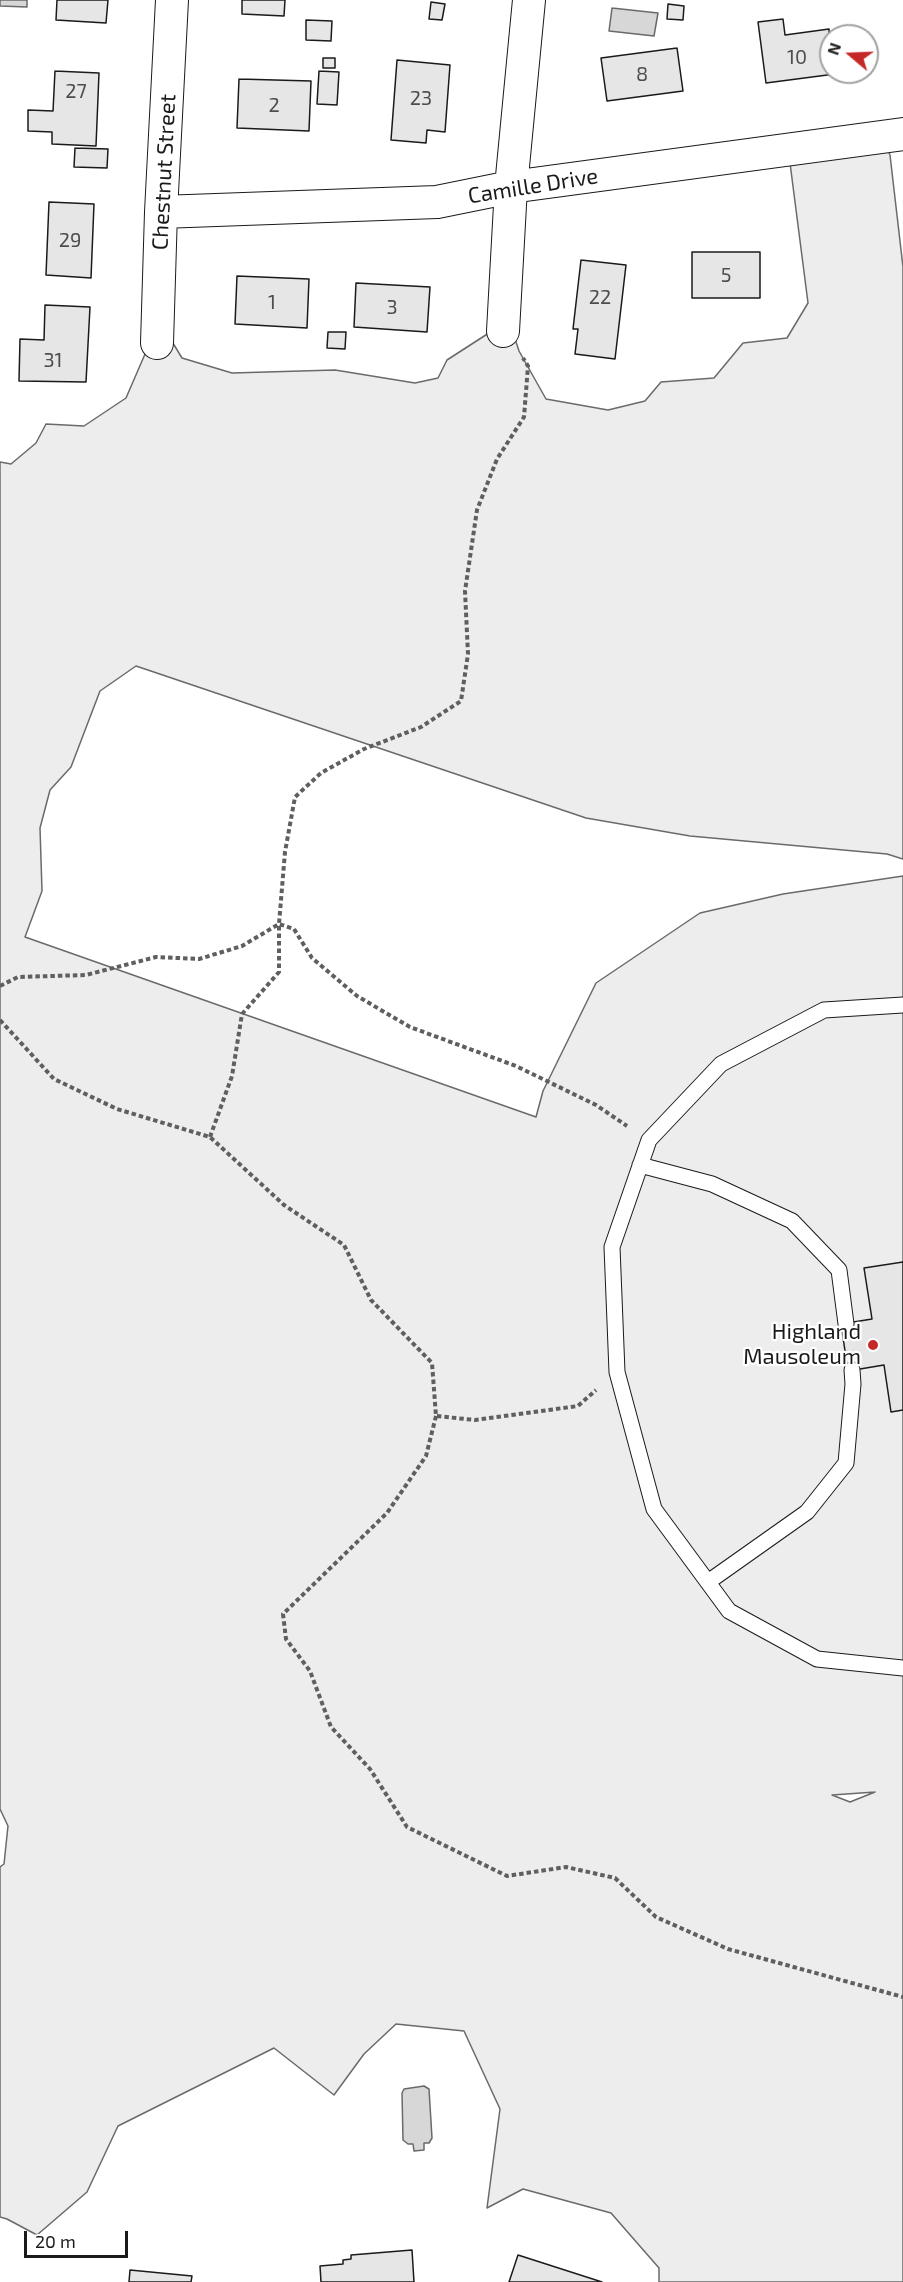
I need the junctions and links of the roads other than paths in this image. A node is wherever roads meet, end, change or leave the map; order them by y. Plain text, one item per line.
1 (172, 0) edge
2 (529, 0) edge
3 (903, 134) edge
4 (511, 187) junction
5 (161, 212) junction
6 (503, 331) road end
7 (157, 343) dead end
8 (903, 1005) edge
9 (640, 1165) junction
10 (846, 1324) dead end
11 (852, 1370) dead end
12 (708, 1581) junction
13 (903, 1668) edge

1 - 5 street, Chestnut Street
2 - 4 street
3 - 4 street, Camille Drive
4 - 5 street, Camille Drive
4 - 6 street
5 - 7 street, Chestnut Street
8 - 9 lane
9 - 10 lane
9 - 12 lane
11 - 12 lane
12 - 13 lane

